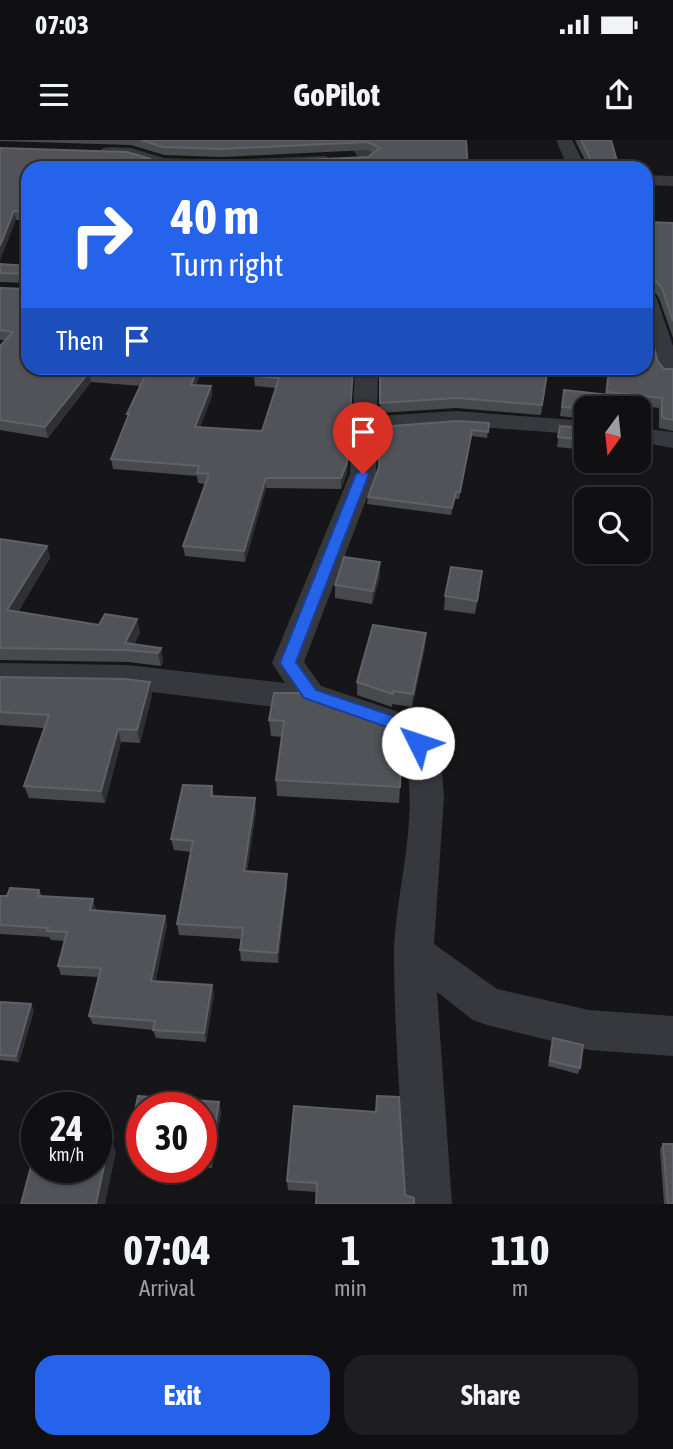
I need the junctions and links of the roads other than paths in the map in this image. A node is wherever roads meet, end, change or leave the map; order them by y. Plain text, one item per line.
1 (354, 140) edge
2 (565, 140) edge
3 (91, 151) edge
4 (156, 161) edge
5 (370, 161) edge
6 (574, 161) edge
7 (653, 180) edge
8 (673, 181) edge
9 (653, 319) edge
10 (653, 369) edge
11 (671, 371) edge
12 (366, 375) edge
13 (364, 424) junction
14 (574, 427) edge
15 (651, 437) edge
16 (673, 440) edge
17 (0, 675) edge
18 (310, 694) junction
19 (414, 952) junction
20 (673, 1036) edge
21 (429, 1204) edge

1 - 5 street
2 - 6 street
3 - 4 street
7 - 8 street
9 - 11 street
10 - 11 street
12 - 13 street
13 - 14 street
13 - 18 street
15 - 16 street
17 - 18 street
18 - 19 street
19 - 20 street
19 - 21 street

